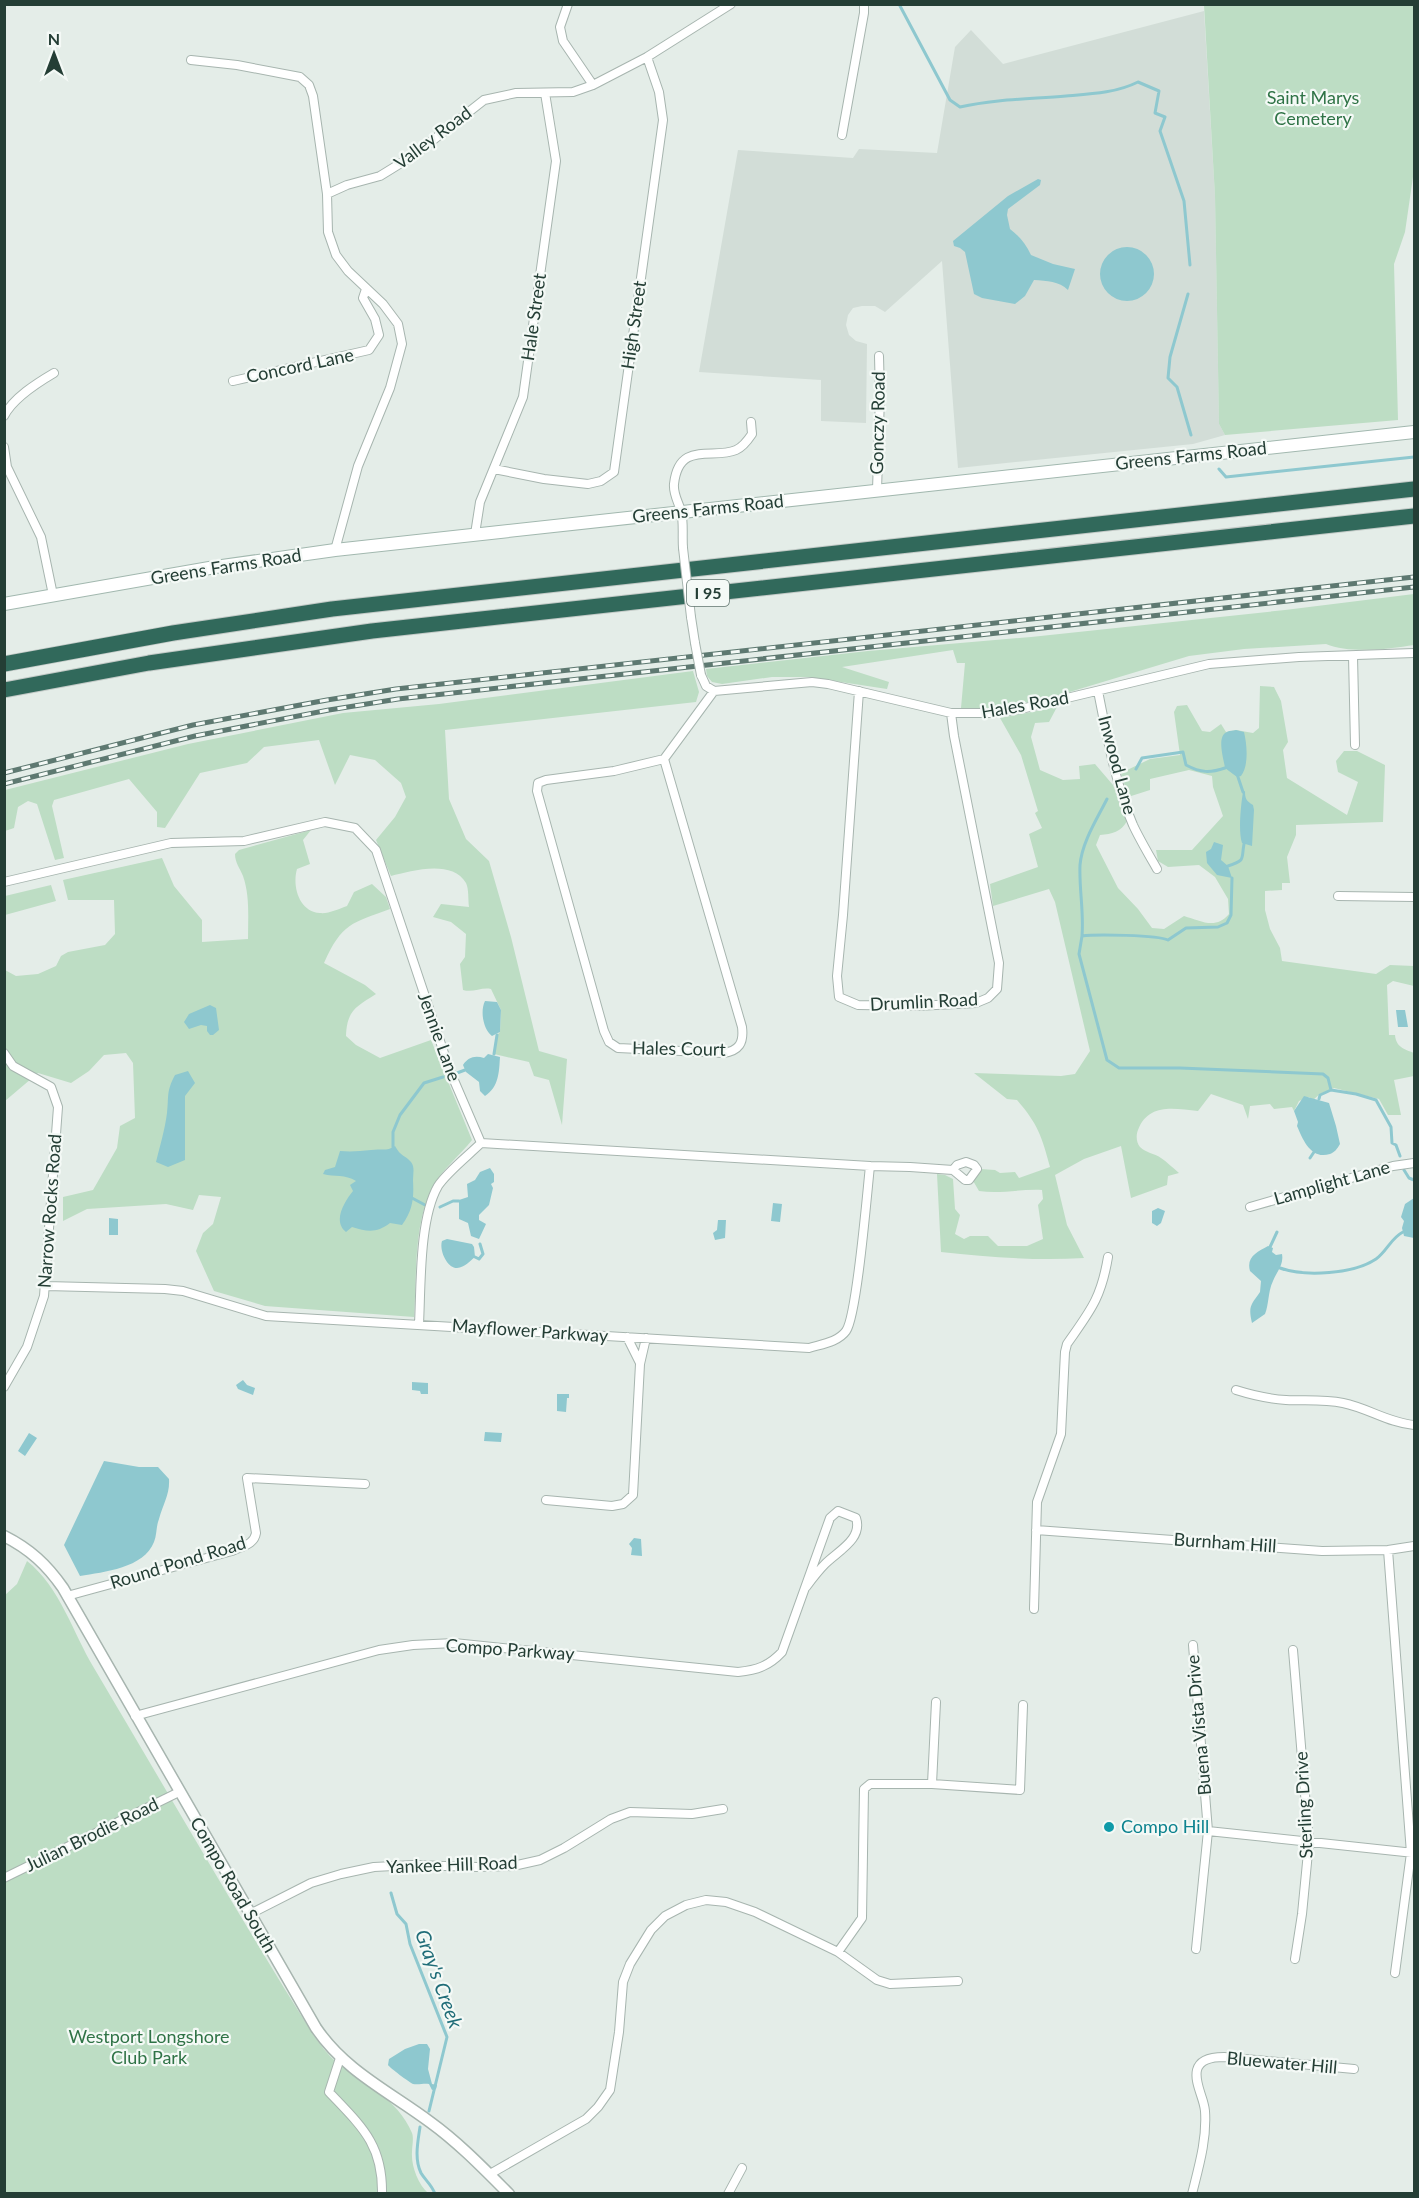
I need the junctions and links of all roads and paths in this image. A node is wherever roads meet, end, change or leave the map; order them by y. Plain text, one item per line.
1 (568, 4) edge
2 (731, 4) edge
3 (864, 4) edge
4 (647, 57) junction
5 (191, 60) dead end
6 (593, 85) junction
7 (545, 93) junction
8 (842, 135) dead end
9 (327, 194) junction
10 (366, 289) junction
11 (879, 356) dead end
12 (54, 373) dead end
13 (233, 381) dead end
14 (4, 416) edge
15 (752, 422) dead end
16 (1414, 432) edge
17 (4, 447) edge
18 (494, 469) junction
19 (1414, 489) edge
20 (877, 490) junction
21 (681, 512) junction
22 (1414, 516) edge
23 (475, 534) junction
24 (335, 550) junction
25 (53, 595) junction
26 (4, 604) edge
27 (1414, 653) edge
28 (1353, 656) junction
29 (4, 664) edge
30 (4, 690) edge
31 (714, 691) junction
32 (859, 691) junction
33 (1098, 691) junction
34 (951, 713) junction
35 (1355, 745) dead end
36 (664, 759) junction
37 (1157, 869) dead end
38 (4, 882) edge
39 (1338, 896) dead end
40 (1414, 897) edge
41 (4, 1053) edge
42 (482, 1143) junction
43 (1414, 1163) edge
44 (870, 1166) junction
45 (953, 1170) dead end
46 (1250, 1207) dead end
47 (1108, 1257) dead end
48 (46, 1286) junction
49 (419, 1324) junction
50 (627, 1337) junction
51 (646, 1338) junction
52 (640, 1364) junction
53 (4, 1387) edge
54 (1236, 1390) dead end
55 (1414, 1425) edge
56 (365, 1484) dead end
57 (546, 1500) dead end
58 (1036, 1530) junction
59 (4, 1536) edge
60 (1414, 1546) edge
61 (1388, 1550) junction
62 (806, 1587) junction
63 (67, 1596) junction
64 (1034, 1609) dead end
65 (1192, 1645) dead end
66 (1293, 1650) dead end
67 (936, 1702) dead end
68 (1023, 1705) dead end
69 (135, 1716) junction
70 (932, 1784) junction
71 (179, 1792) junction
72 (723, 1809) dead end
73 (1208, 1831) junction
74 (1309, 1842) junction
75 (1413, 1853) edge
76 (4, 1878) edge
77 (250, 1914) junction
78 (1196, 1949) dead end
79 (838, 1952) junction
80 (1295, 1959) dead end
81 (1395, 1973) dead end
82 (958, 1981) dead end
83 (340, 2058) junction
84 (1354, 2069) dead end
85 (742, 2168) dead end
86 (490, 2174) junction
87 (504, 2191) edge
88 (382, 2193) edge
89 (728, 2193) edge
90 (1192, 2193) edge

1 - 6 street
2 - 4 street, Valley Road
3 - 8 street
4 - 6 street, Valley Road
4 - 18 street, High Street
5 - 9 street
6 - 7 street, Valley Road
7 - 9 street, Valley Road
7 - 18 street, Hale Street
9 - 10 street
10 - 13 street, Concord Lane
10 - 24 street
11 - 20 street, Gonczy Road
12 - 14 street
15 - 21 street
16 - 20 main road, Greens Farms Road
17 - 25 street
18 - 23 street, Hale Street
19 - 29 highway, I 95
20 - 21 main road, Greens Farms Road
21 - 23 main road, Greens Farms Road
21 - 31 street, bridge
22 - 30 highway, I 95
23 - 24 main road, Greens Farms Road
24 - 25 main road, Greens Farms Road
25 - 26 main road, Greens Farms Road
27 - 28 street, Hales Road
28 - 33 street, Hales Road
28 - 35 street
31 - 32 street, Hales Road
31 - 36 street
32 - 34 street, Hales Road
32 - 34 street, Drumlin Road
33 - 34 street, Hales Road
33 - 37 street, Inwood Lane
36 - 36 street, Hales Court
38 - 42 street, Jennie Lane
39 - 40 street
41 - 48 street, Narrow Rocks Road
42 - 44 street
42 - 49 street
43 - 46 street, Lamplight Lane
44 - 45 street
44 - 51 street, Mayflower Parkway
47 - 58 street
48 - 49 street, Mayflower Parkway
48 - 53 street, Narrow Rocks Road
49 - 50 street, Mayflower Parkway
50 - 51 street, Mayflower Parkway
50 - 52 street
51 - 52 street
52 - 57 street
54 - 55 street
56 - 63 street, Round Pond Road
58 - 61 street, Burnham Hill
58 - 64 street
59 - 63 street, Compo Road South
60 - 61 street, Burnham Hill
61 - 75 street
62 - 62 street, Compo Parkway
62 - 69 street, Compo Parkway
63 - 69 street, Compo Road South
65 - 73 street, Buena Vista Drive
66 - 74 street, Sterling Drive
67 - 70 street
68 - 70 street
69 - 71 street, Compo Road South
70 - 79 street
71 - 76 street, Julian Brodie Road
71 - 77 street, Compo Road South
72 - 77 street, Yankee Hill Road
73 - 74 street
73 - 78 street, Buena Vista Drive
74 - 75 street
74 - 80 street, Sterling Drive
75 - 81 street
77 - 83 street, Compo Road South
79 - 82 street
79 - 86 street
83 - 86 street, Compo Road South
83 - 88 street
84 - 90 street, Bluewater Hill
85 - 89 street
86 - 87 street, Compo Road South

